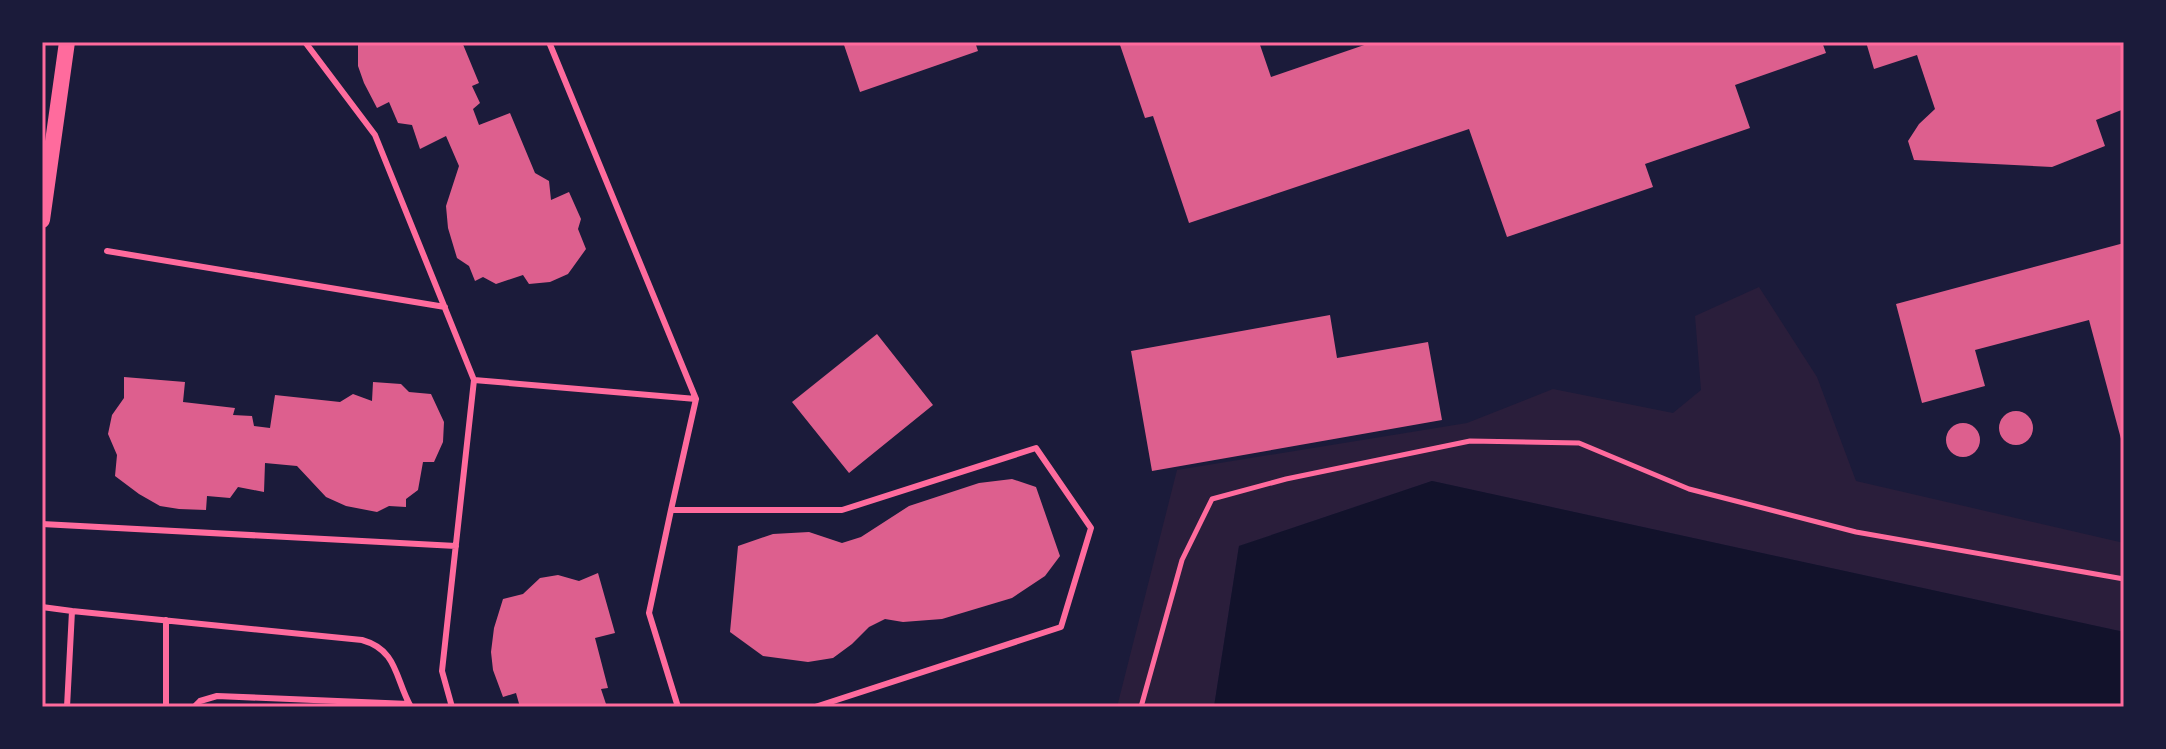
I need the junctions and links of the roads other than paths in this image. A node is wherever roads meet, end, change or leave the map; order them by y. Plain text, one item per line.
1 (67, 42) edge
2 (305, 42) edge
3 (549, 42) edge
4 (42, 220) edge
5 (107, 251) dead end
6 (445, 307) junction
7 (474, 380) junction
8 (696, 399) junction
9 (671, 510) junction
10 (42, 524) edge
11 (456, 546) junction
12 (42, 607) edge
13 (72, 611) junction
14 (166, 620) junction
15 (410, 705) edge
16 (67, 707) edge
17 (166, 707) edge
18 (194, 707) edge
19 (452, 707) edge
20 (678, 707) edge
21 (815, 707) edge

1 - 4 main road
2 - 6 lane
3 - 8 lane
5 - 6 lane
6 - 7 lane
7 - 8 lane
7 - 11 lane
8 - 9 lane
9 - 20 lane
9 - 21 lane
10 - 11 lane
11 - 19 lane
12 - 13 lane
13 - 14 lane
13 - 16 lane
14 - 15 lane
14 - 17 lane
15 - 18 lane

